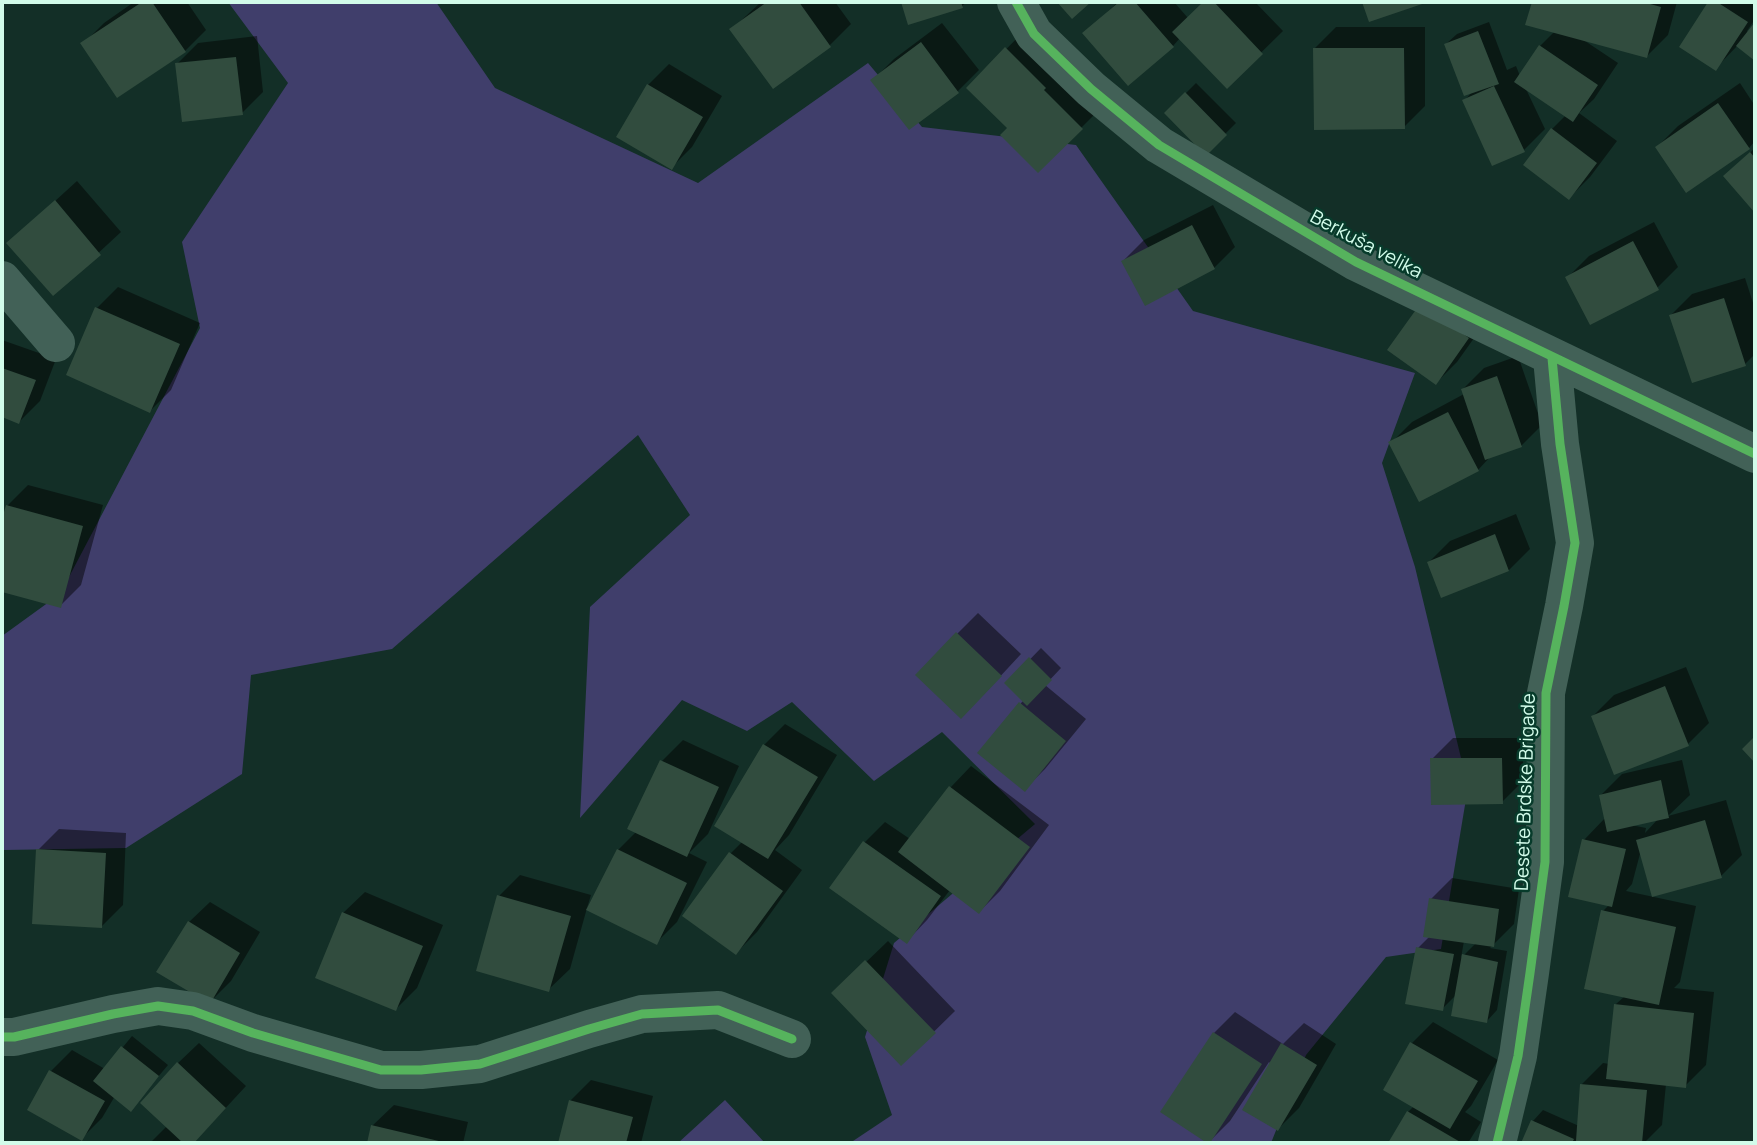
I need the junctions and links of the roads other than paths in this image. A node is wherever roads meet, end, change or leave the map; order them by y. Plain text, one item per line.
1 (1016, 2) edge
2 (2, 280) edge
3 (57, 343) dead end
4 (1552, 358) junction
5 (1753, 448) edge
6 (2, 1037) edge
7 (792, 1039) dead end
8 (1497, 1143) edge

1 - 4 street, Berkuša velika
2 - 3 street
4 - 5 street, Berkuša velika
4 - 8 street, Desete Brdske Brigade
6 - 7 street

